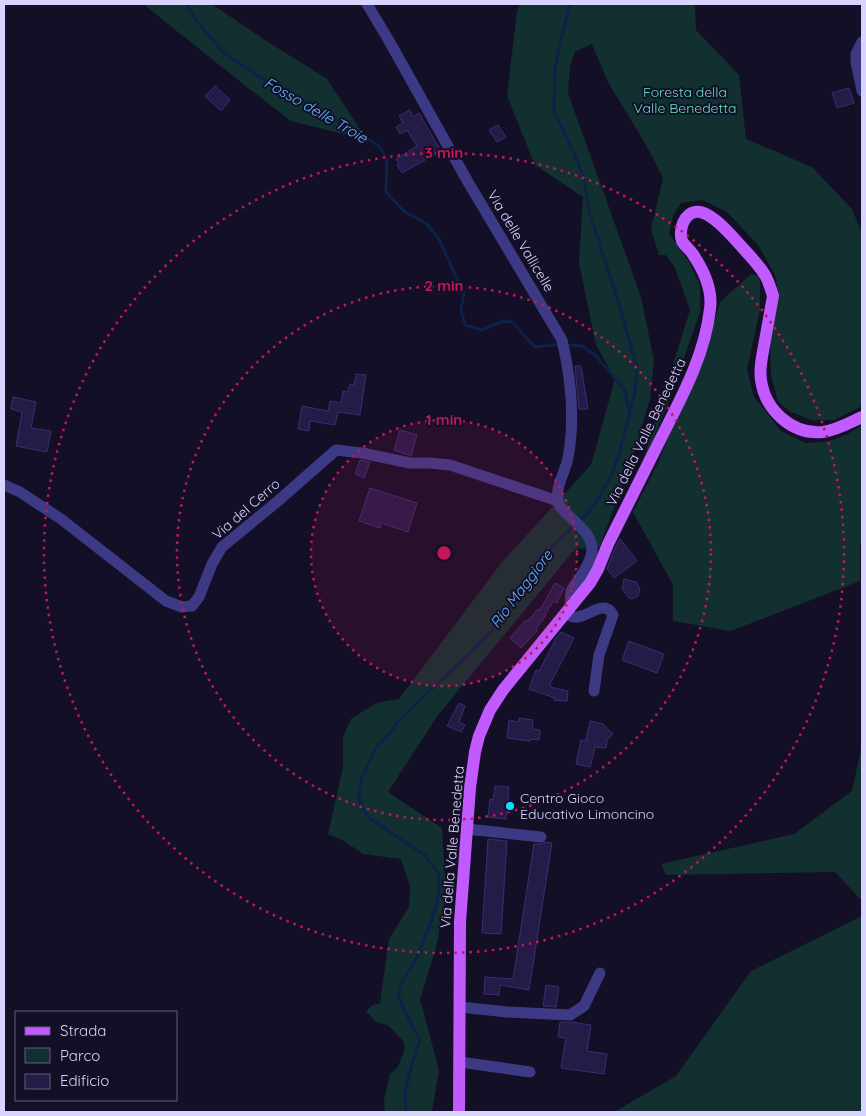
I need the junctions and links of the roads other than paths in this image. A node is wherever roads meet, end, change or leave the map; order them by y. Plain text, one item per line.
1 (367, 4) edge
2 (862, 42) edge
3 (862, 91) edge
4 (862, 417) edge
5 (4, 486) edge
6 (561, 506) junction
7 (568, 610) junction
8 (594, 691) dead end
9 (467, 829) junction
10 (540, 836) dead end
11 (600, 973) dead end
12 (460, 1007) junction
13 (460, 1062) junction
14 (530, 1072) dead end
15 (460, 1112) edge

1 - 6 street, Via delle Vallicelle
2 - 3 street
4 - 7 main road, Via della Valle Benedetta
5 - 6 street, Via del Cerro
6 - 7 street
7 - 8 street
7 - 9 main road, Via della Valle Benedetta
9 - 10 street
9 - 12 main road, Via della Valle Benedetta
11 - 12 street
12 - 13 main road, Via della Valle Benedetta
13 - 14 street
13 - 15 main road, Via della Valle Benedetta

